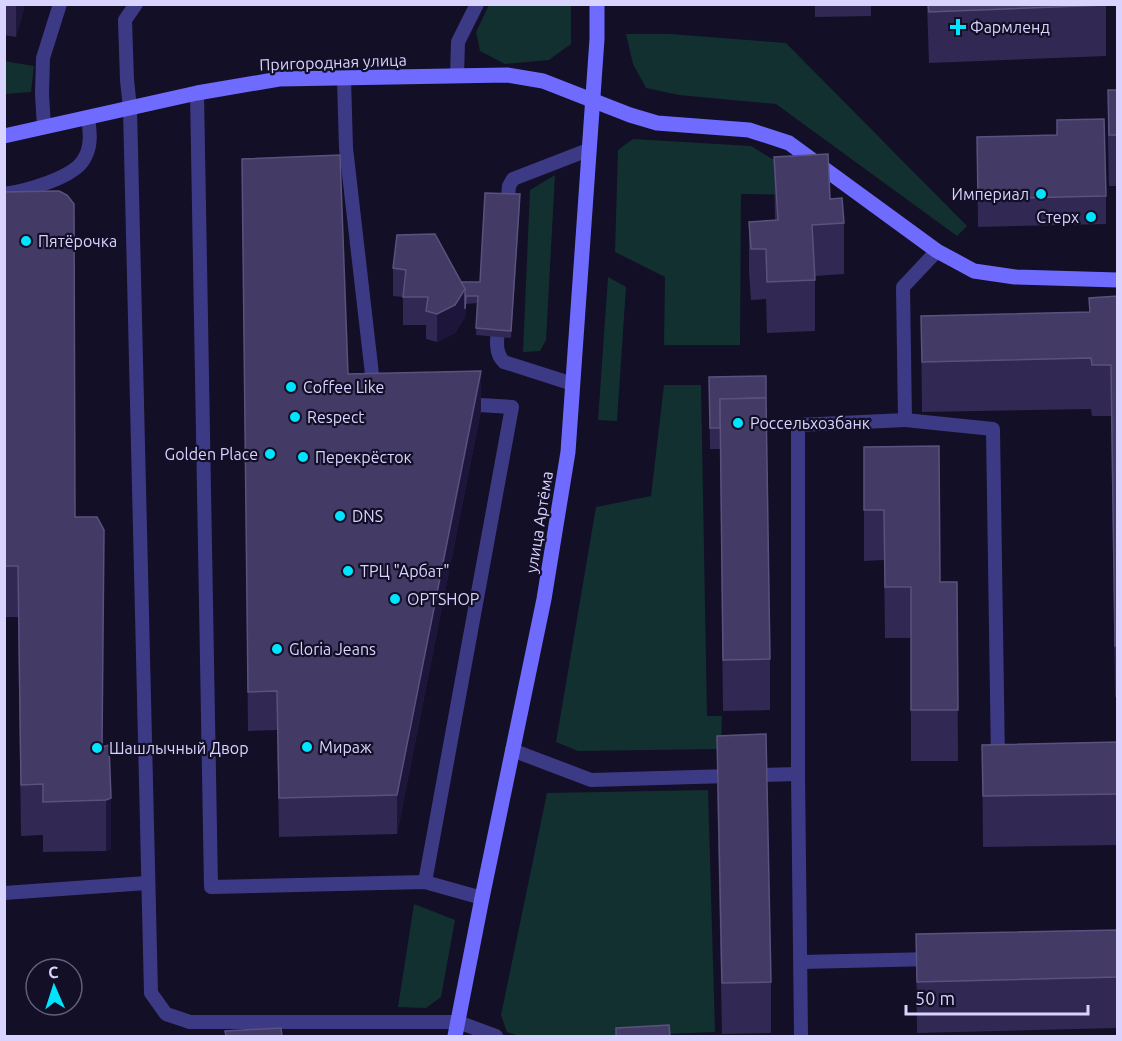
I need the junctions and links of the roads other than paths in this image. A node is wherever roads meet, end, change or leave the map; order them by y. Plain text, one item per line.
1 (60, 4) edge
2 (136, 4) edge
3 (477, 4) edge
4 (597, 4) edge
5 (457, 76) junction
6 (344, 79) junction
7 (197, 93) junction
8 (592, 101) junction
9 (130, 108) junction
10 (88, 117) junction
11 (44, 127) junction
12 (4, 136) edge
13 (588, 150) junction
14 (4, 195) edge
15 (506, 221) edge
16 (938, 251) junction
17 (1118, 280) edge
18 (501, 303) edge
19 (573, 384) junction
20 (390, 397) edge
21 (455, 403) edge
22 (905, 420) junction
23 (512, 750) junction
24 (1010, 765) edge
25 (798, 774) junction
26 (425, 882) junction
27 (147, 883) junction
28 (4, 893) edge
29 (482, 898) junction
30 (944, 958) edge
31 (801, 963) junction
32 (190, 1022) junction
33 (457, 1029) edge
34 (190, 1036) edge
35 (496, 1036) edge
36 (801, 1036) edge

1 - 11 lane
2 - 9 lane
3 - 5 lane
4 - 8 street, улица Артёма
5 - 6 street, Пригородная улица
5 - 8 street, Пригородная улица
6 - 7 street, Пригородная улица
6 - 20 lane
7 - 9 street, Пригородная улица
7 - 26 lane
8 - 13 street, улица Артёма
8 - 16 street, Пригородная улица
9 - 10 street, Пригородная улица
9 - 27 lane
10 - 11 street, Пригородная улица
10 - 14 lane
11 - 12 street, Пригородная улица
13 - 15 lane
13 - 19 street, улица Артёма
16 - 17 street, Пригородная улица
16 - 22 lane
18 - 19 lane
19 - 23 street, улица Артёма
21 - 26 lane
22 - 24 lane
22 - 25 lane
23 - 25 lane
23 - 29 street, улица Артёма
25 - 31 lane
26 - 29 lane
27 - 28 lane
27 - 32 lane
29 - 33 street, улица Артёма
30 - 31 lane
31 - 36 lane
32 - 33 lane
32 - 34 lane
33 - 35 lane

